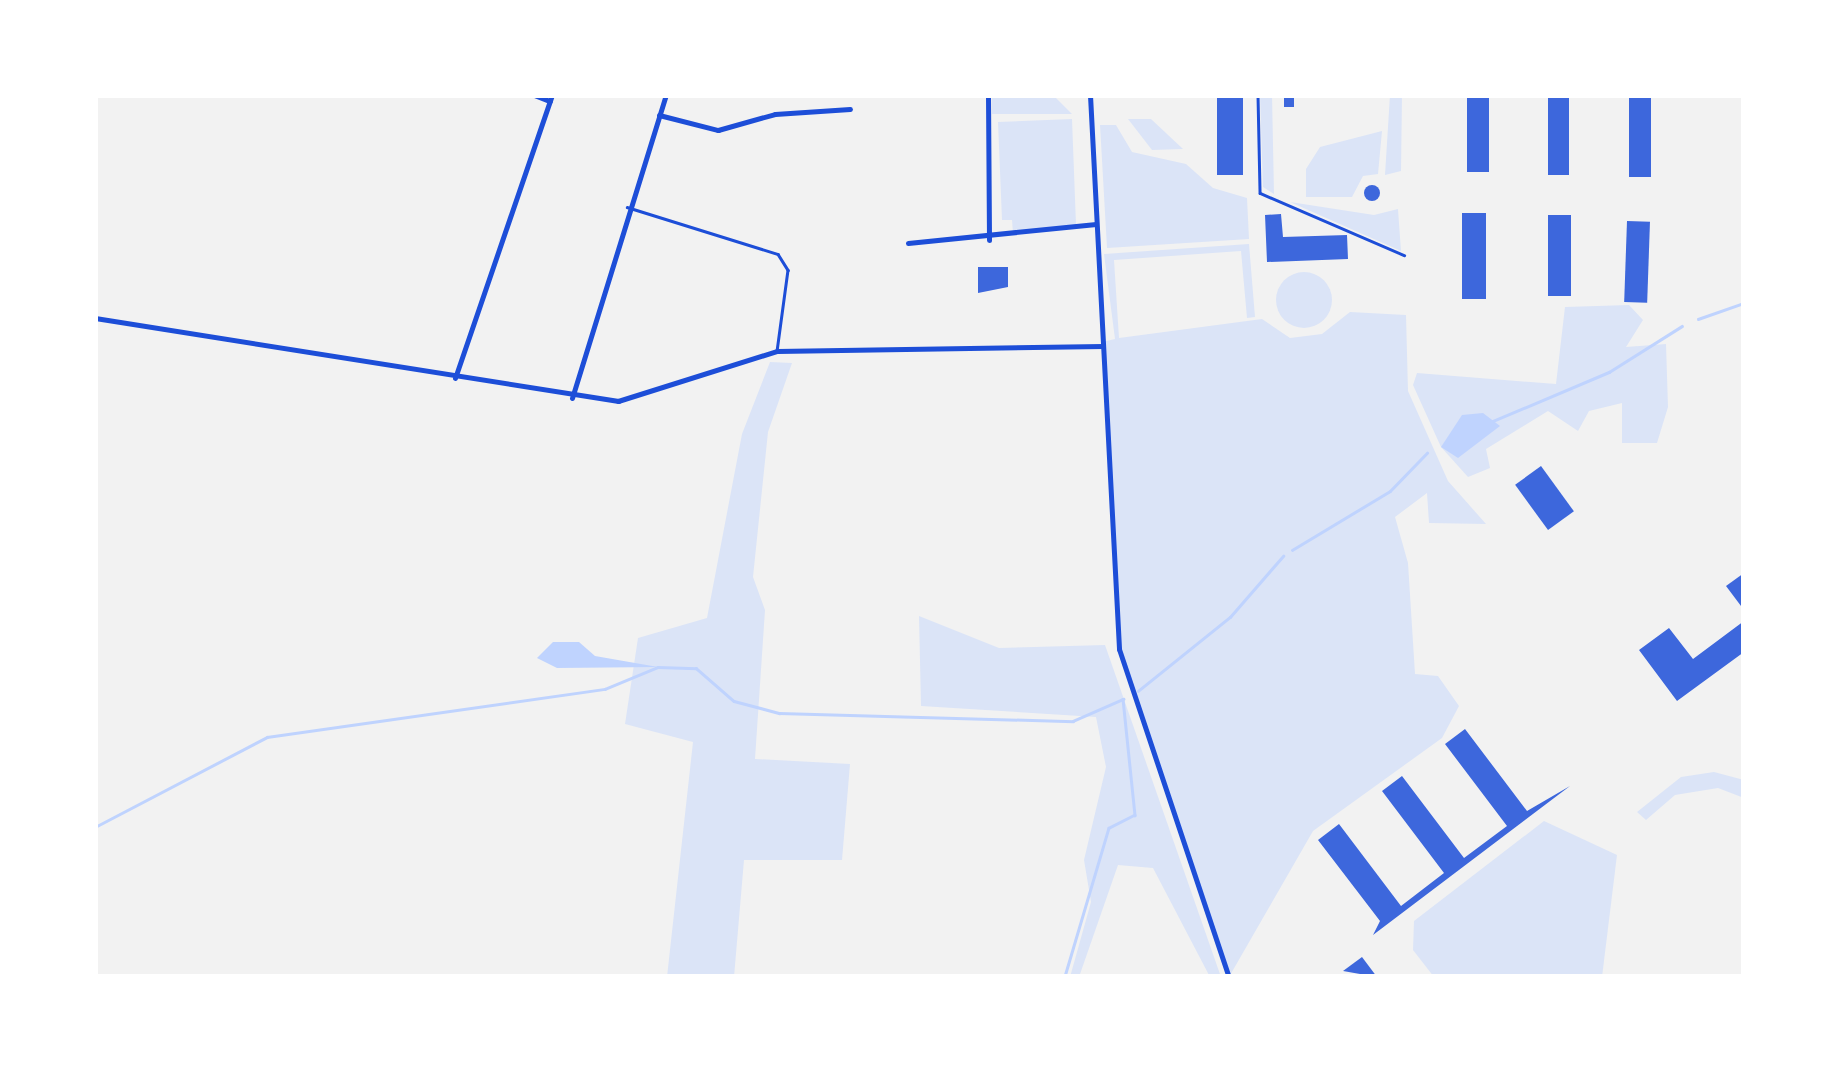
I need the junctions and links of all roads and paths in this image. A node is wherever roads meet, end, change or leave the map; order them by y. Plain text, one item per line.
1 (534, 95) edge
2 (666, 95) edge
3 (988, 95) edge
4 (1090, 95) edge
5 (1258, 95) edge
6 (551, 98) edge
7 (850, 110) dead end
8 (659, 115) junction
9 (627, 207) junction
10 (1096, 224) junction
11 (989, 240) junction
12 (908, 243) dead end
13 (1404, 254) dead end
14 (95, 318) edge
15 (1102, 346) junction
16 (777, 352) junction
17 (455, 378) junction
18 (572, 398) junction
19 (1229, 977) edge

1 - 6 street
2 - 8 street
3 - 11 street
4 - 10 street
5 - 13 lane
6 - 17 street
7 - 8 street
8 - 9 street
9 - 16 lane
9 - 18 street
10 - 11 street
10 - 15 street
11 - 12 street
14 - 17 street
15 - 16 street
15 - 19 street
16 - 18 street
17 - 18 street

